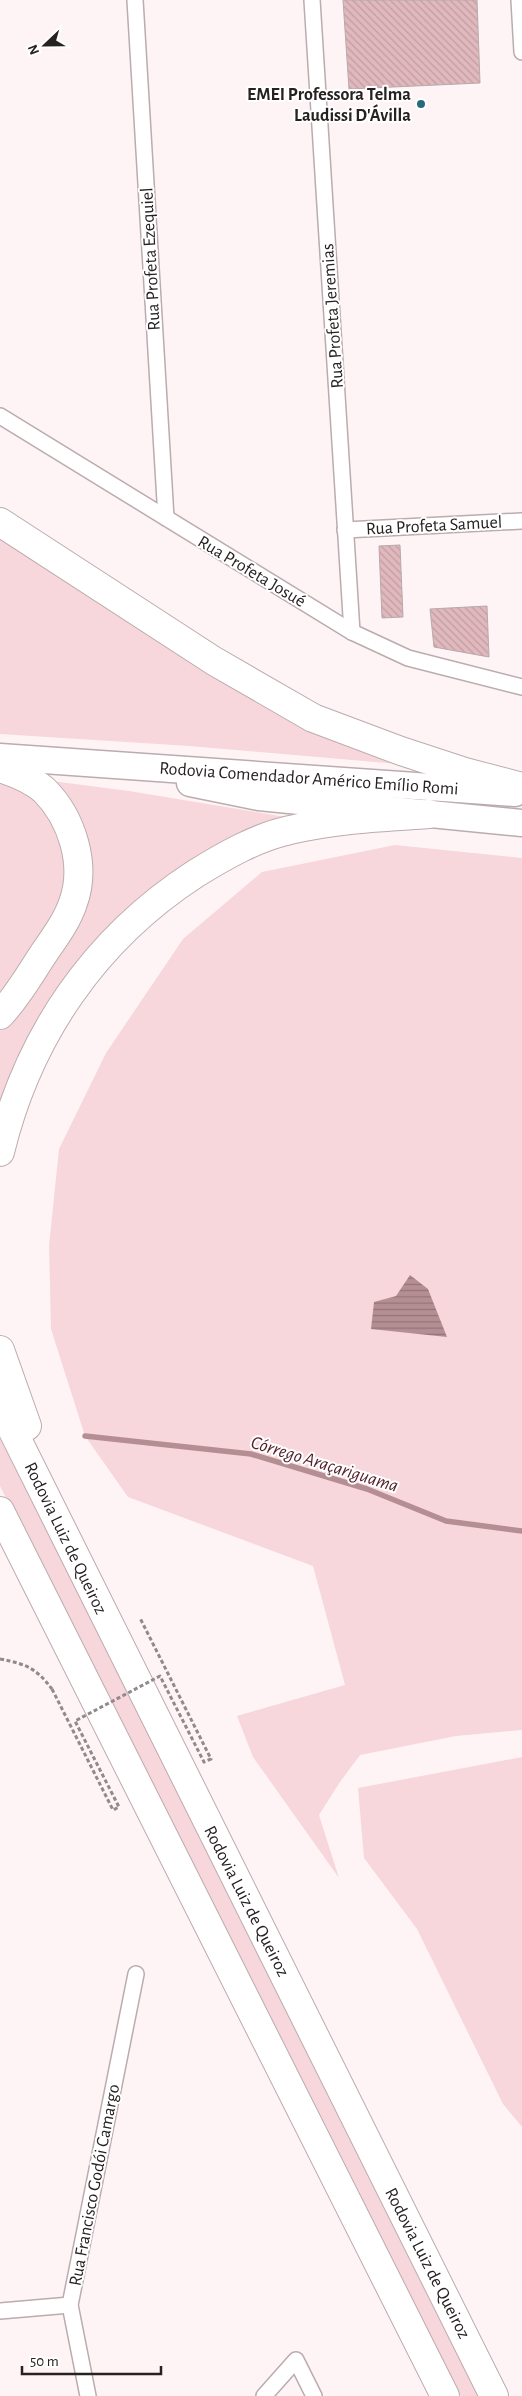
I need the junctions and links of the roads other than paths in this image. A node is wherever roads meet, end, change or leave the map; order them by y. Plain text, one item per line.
1 (135, 0) edge
2 (312, 0) edge
3 (519, 0) edge
4 (522, 52) edge
5 (0, 416) edge
6 (166, 518) junction
7 (522, 521) edge
8 (0, 522) edge
9 (345, 530) junction
10 (352, 632) junction
11 (522, 687) edge
12 (0, 757) edge
13 (95, 764) junction
14 (0, 768) edge
15 (522, 787) edge
16 (522, 793) edge
17 (429, 814) junction
18 (522, 823) edge
19 (0, 1015) edge
20 (0, 1152) edge
21 (0, 1350) edge
22 (0, 1405) edge
23 (0, 1511) edge
24 (0, 1537) edge
25 (118, 1644) junction
26 (156, 1822) junction
27 (136, 1974) dead end
28 (70, 2305) junction
29 (0, 2311) edge
30 (88, 2396) edge
31 (264, 2396) edge
32 (314, 2396) edge
33 (445, 2396) edge
34 (494, 2396) edge

1 - 6 street, Rua Profeta Ezequiel
2 - 9 street, Rua Profeta Jeremias
3 - 4 street
5 - 6 street, Rua Profeta Josué
6 - 10 street, Rua Profeta Josué
7 - 9 street, Rua Profeta Samuel
8 - 15 highway
9 - 10 street, Rua Profeta Jeremias
10 - 11 street, Rua Profeta Josué
12 - 13 highway, Rodovia Comendador Américo Emílio Romi
13 - 16 highway, Rodovia Comendador Américo Emílio Romi
13 - 17 highway, Rodovia Comendador Américo Emílio Romi
14 - 19 highway
17 - 18 highway, Rodovia Comendador Américo Emílio Romi
17 - 20 highway
21 - 25 highway
22 - 25 highway, Rodovia Luiz de Queiroz
23 - 26 highway
24 - 26 highway
25 - 34 highway, Rodovia Luiz de Queiroz
26 - 33 highway
27 - 28 street, Rua Francisco Godói Camargo
28 - 29 street
28 - 30 street, Rua Francisco Godói Camargo
31 - 32 street

